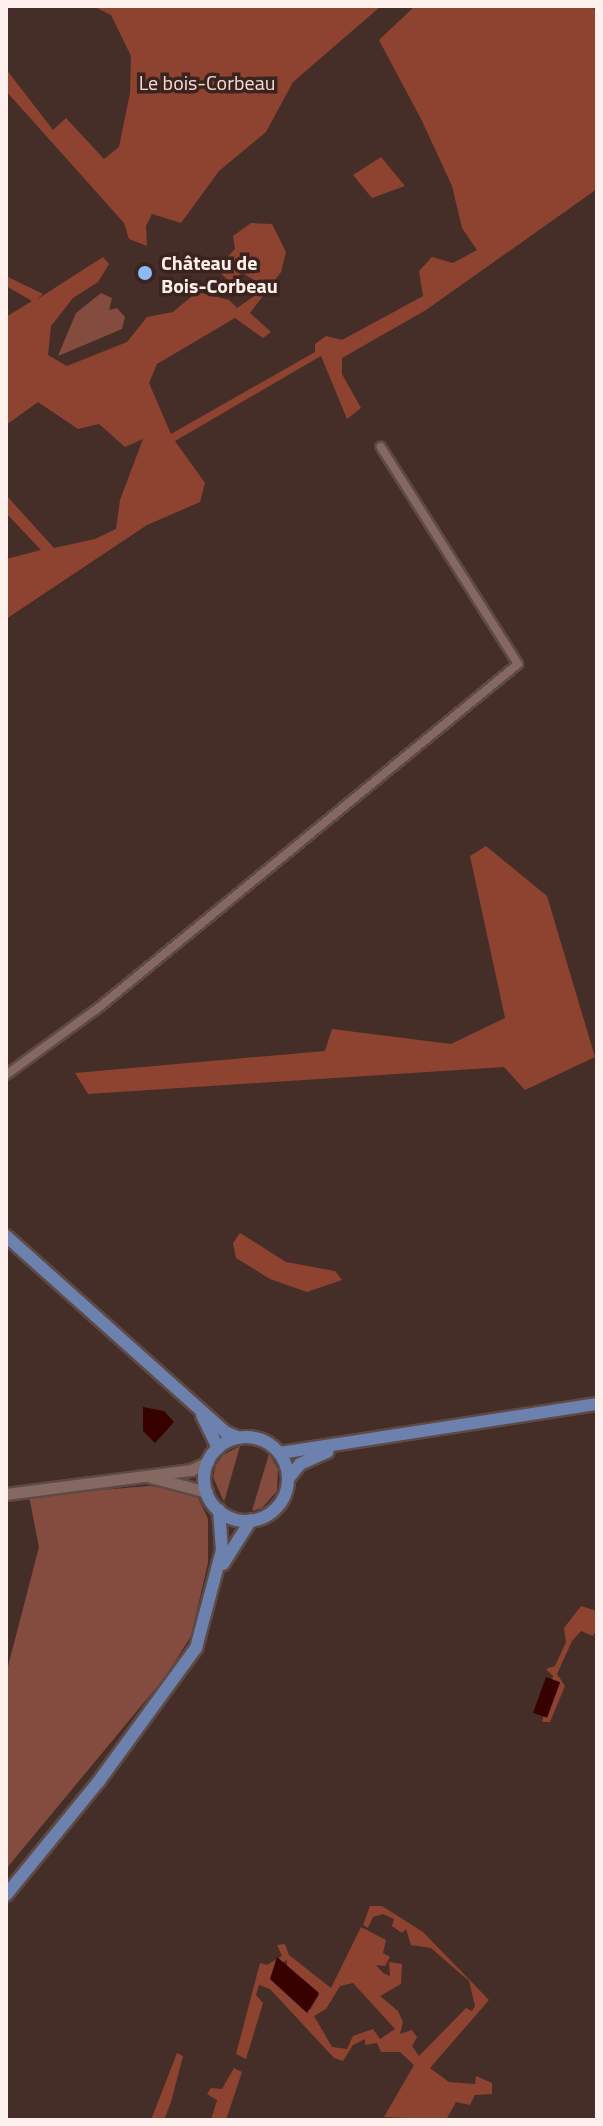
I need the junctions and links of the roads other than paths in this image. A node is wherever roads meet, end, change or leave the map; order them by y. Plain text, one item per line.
1 (381, 447) dead end
2 (6, 1075) edge
3 (6, 1236) edge
4 (597, 1404) edge
5 (200, 1410) junction
6 (239, 1438) junction
7 (352, 1442) junction
8 (218, 1448) junction
9 (280, 1453) junction
10 (208, 1462) junction
11 (126, 1477) junction
12 (288, 1479) junction
13 (207, 1492) junction
14 (6, 1494) edge
15 (219, 1510) junction
16 (251, 1520) junction
17 (217, 1578) junction
18 (6, 1895) edge

1 - 2 street
3 - 5 main road
4 - 7 main road
5 - 6 main road
5 - 8 main road
6 - 8 main road
6 - 9 main road
7 - 9 main road
7 - 12 main road
8 - 10 main road
9 - 12 main road
10 - 11 main road
10 - 13 main road
11 - 13 main road
11 - 14 main road
12 - 16 main road
13 - 15 main road
15 - 16 main road
15 - 17 main road
16 - 17 main road
17 - 18 main road

